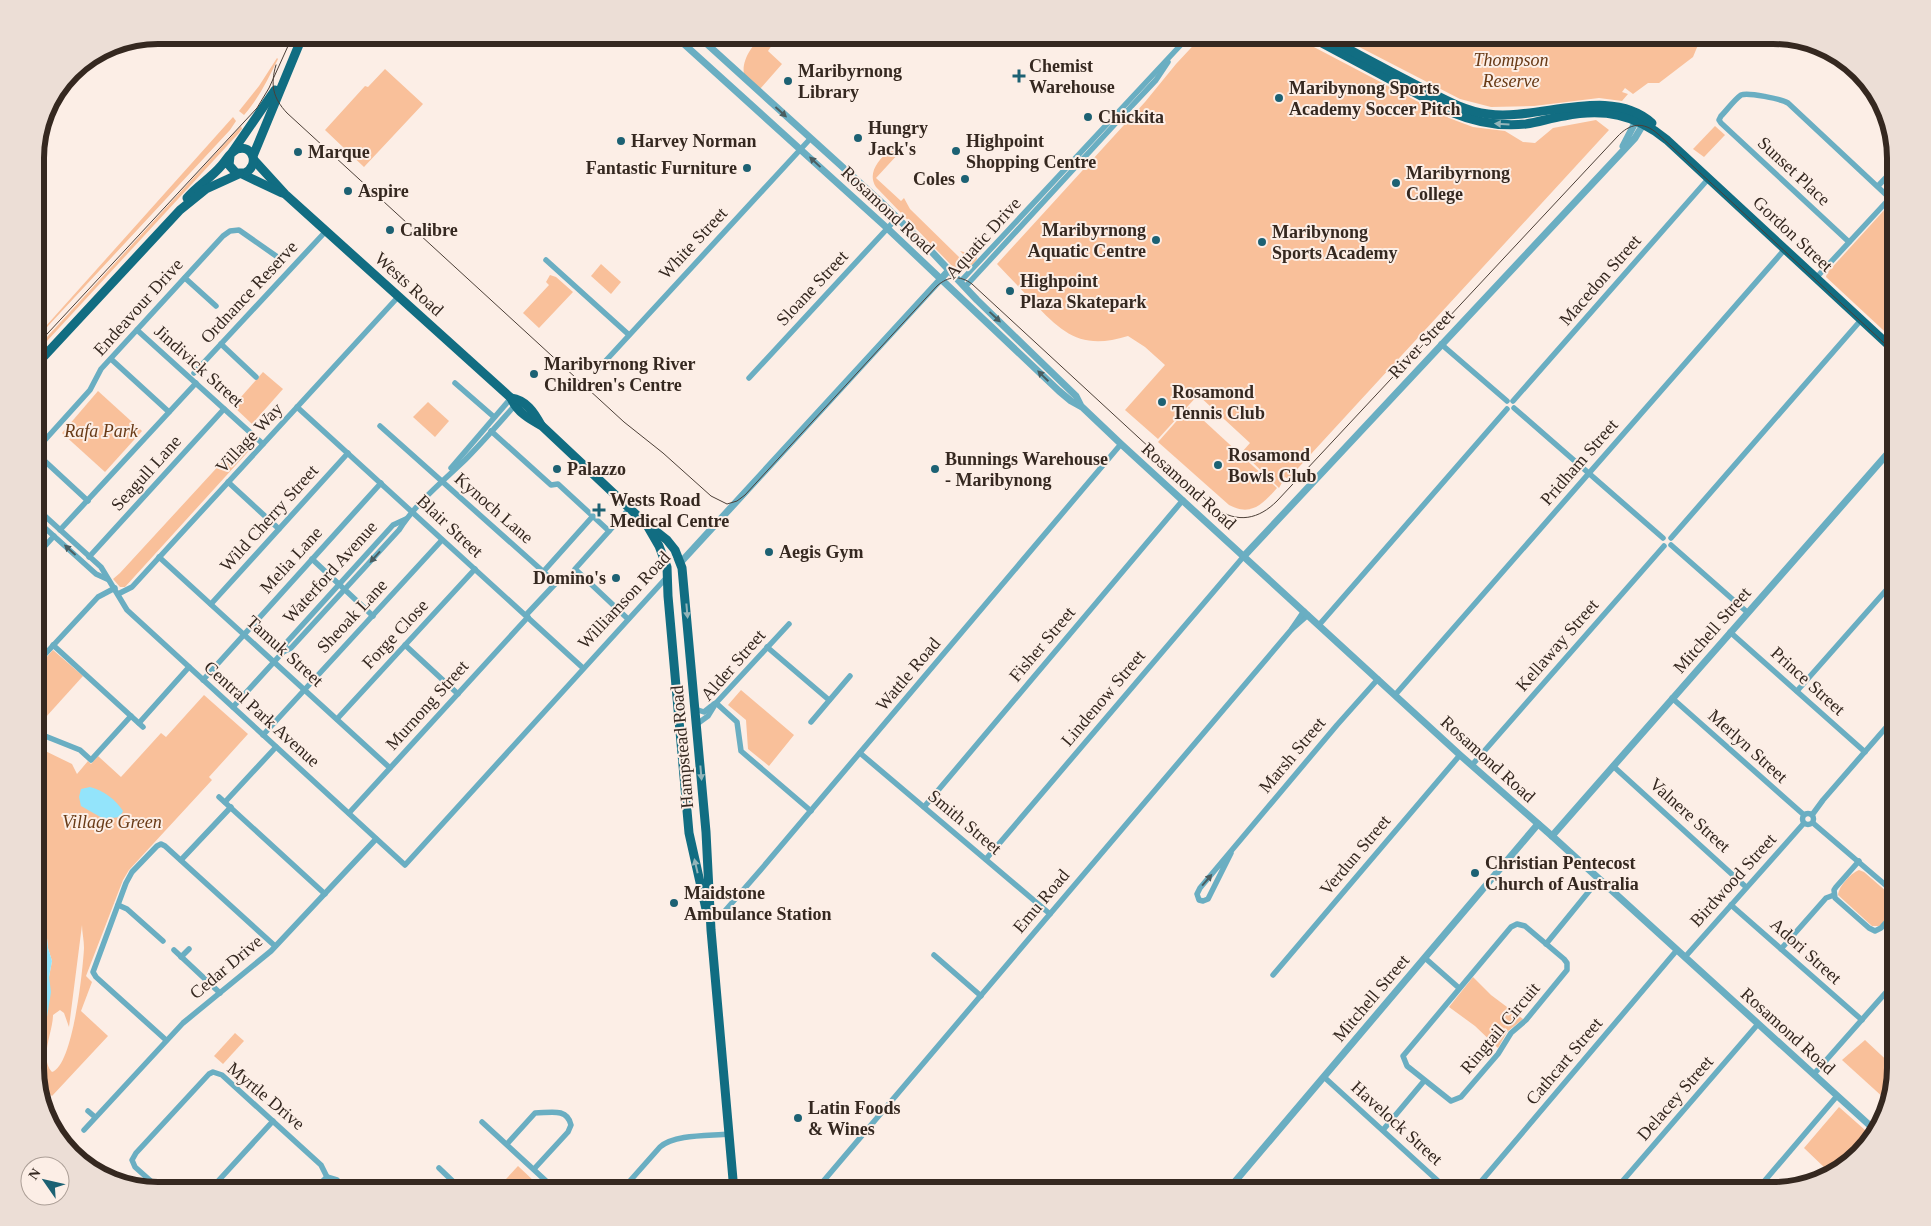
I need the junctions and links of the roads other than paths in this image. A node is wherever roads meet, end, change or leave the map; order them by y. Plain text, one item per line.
1 (299, 44) edge
2 (684, 44) edge
3 (707, 44) edge
4 (1182, 44) edge
5 (1323, 44) edge
6 (1340, 44) edge
7 (726, 62) junction
8 (286, 74) junction
9 (718, 74) junction
10 (1516, 115) junction
11 (1641, 119) junction
12 (1526, 124) junction
13 (810, 139) junction
14 (801, 149) junction
15 (231, 154) junction
16 (253, 158) junction
17 (240, 174) junction
18 (1887, 176) edge
19 (1708, 178) junction
20 (1878, 186) junction
21 (285, 194) junction
22 (1887, 195) edge
23 (1887, 201) edge
24 (897, 218) junction
25 (165, 226) junction
26 (887, 228) junction
27 (326, 231) junction
28 (1849, 242) junction
29 (1785, 249) junction
30 (280, 258) dead end
31 (546, 260) dead end
32 (949, 270) junction
33 (185, 278) junction
34 (1816, 278) junction
35 (940, 280) junction
36 (963, 285) junction
37 (954, 293) junction
38 (398, 297) junction
39 (216, 306) dead end
40 (1861, 320) junction
41 (137, 330) junction
42 (628, 334) junction
43 (221, 344) junction
44 (1441, 344) junction
45 (1887, 344) edge
46 (44, 356) edge
47 (111, 359) junction
48 (599, 368) dead end
49 (194, 373) dead end
50 (256, 377) dead end
51 (749, 378) dead end
52 (196, 383) junction
53 (455, 383) dead end
54 (515, 401) junction
55 (1506, 401) junction
56 (1514, 401) junction
57 (1081, 406) junction
58 (297, 407) junction
59 (1514, 408) junction
60 (224, 409) junction
61 (1507, 409) junction
62 (169, 412) junction
63 (494, 417) junction
64 (380, 426) dead end
65 (491, 431) junction
66 (44, 441) edge
67 (263, 444) junction
68 (1121, 444) junction
69 (348, 453) junction
70 (1887, 454) edge
71 (44, 459) edge
72 (448, 474) junction
73 (1589, 474) junction
74 (228, 482) junction
75 (440, 482) junction
76 (381, 483) junction
77 (88, 500) junction
78 (1183, 500) junction
79 (629, 508) junction
80 (413, 513) junction
81 (44, 516) edge
82 (593, 516) junction
83 (406, 519) junction
84 (643, 521) junction
85 (44, 527) edge
86 (279, 529) junction
87 (60, 530) junction
88 (609, 531) junction
89 (54, 536) junction
90 (1663, 538) junction
91 (1671, 538) junction
92 (442, 540) junction
93 (1671, 545) junction
94 (1664, 546) junction
95 (44, 547) edge
96 (1244, 556) junction
97 (89, 557) junction
98 (159, 557) junction
99 (312, 559) junction
100 (681, 562) junction
101 (474, 570) junction
102 (543, 572) junction
103 (669, 576) junction
104 (107, 579) junction
105 (339, 585) junction
106 (1887, 589) edge
107 (345, 590) junction
108 (116, 591) junction
109 (211, 604) junction
110 (1747, 612) junction
111 (1306, 613) junction
112 (373, 616) junction
113 (527, 616) junction
114 (628, 619) junction
115 (789, 624) dead end
116 (1319, 625) junction
117 (1730, 632) junction
118 (243, 634) junction
119 (53, 645) junction
120 (405, 645) junction
121 (767, 647) junction
122 (283, 652) junction
123 (44, 655) edge
124 (274, 662) junction
125 (189, 667) junction
126 (583, 668) junction
127 (850, 676) dead end
128 (203, 680) junction
129 (1378, 680) junction
130 (304, 690) junction
131 (1797, 691) junction
132 (458, 694) junction
133 (1395, 695) junction
134 (1672, 698) junction
135 (829, 700) junction
136 (716, 703) junction
137 (233, 707) junction
138 (695, 709) junction
139 (131, 716) junction
140 (337, 719) junction
141 (811, 722) dead end
142 (696, 724) junction
143 (1887, 726) edge
144 (263, 735) junction
145 (44, 736) edge
146 (276, 747) junction
147 (1865, 752) junction
148 (860, 753) junction
149 (1460, 755) junction
150 (1472, 765) junction
151 (1613, 766) junction
152 (390, 768) junction
153 (219, 797) dead end
154 (225, 802) junction
155 (231, 807) junction
156 (924, 807) junction
157 (811, 811) junction
158 (349, 813) junction
159 (1804, 815) junction
160 (1812, 815) junction
161 (1804, 823) junction
162 (1812, 823) junction
163 (1538, 824) junction
164 (1552, 836) junction
165 (376, 839) junction
166 (1231, 853) junction
167 (986, 859) junction
168 (181, 860) junction
169 (1859, 861) junction
170 (405, 865) joint
171 (1599, 879) junction
172 (1887, 886) edge
173 (1746, 887) junction
174 (325, 894) junction
175 (1834, 895) junction
176 (1731, 904) junction
177 (118, 905) junction
178 (1050, 914) junction
179 (710, 916) junction
180 (1887, 921) edge
181 (711, 930) junction
182 (163, 941) dead end
183 (1546, 944) junction
184 (275, 946) junction
185 (189, 949) dead end
186 (1781, 949) junction
187 (174, 950) dead end
188 (1677, 950) junction
189 (934, 955) dead end
190 (181, 957) junction
191 (1685, 957) junction
192 (1425, 958) junction
193 (1273, 975) dead end
194 (1460, 988) junction
195 (1887, 991) edge
196 (220, 992) junction
197 (981, 996) junction
198 (1862, 1020) junction
199 (1758, 1024) junction
200 (166, 1040) junction
201 (1814, 1074) junction
202 (1324, 1077) junction
203 (1424, 1081) junction
204 (1838, 1096) junction
205 (88, 1111) dead end
206 (95, 1117) junction
207 (273, 1121) junction
208 (482, 1122) dead end
209 (1871, 1127) edge
210 (84, 1130) dead end
211 (1383, 1130) junction
212 (729, 1134) junction
213 (506, 1144) junction
214 (439, 1168) dead end
215 (534, 1169) junction
216 (327, 1177) junction
217 (151, 1182) edge
218 (217, 1182) edge
219 (322, 1182) edge
220 (340, 1182) edge
221 (454, 1182) edge
222 (548, 1182) edge
223 (629, 1182) edge
224 (733, 1182) edge
225 (823, 1182) edge
226 (1235, 1182) edge
227 (1439, 1182) edge
228 (1481, 1182) edge
229 (1622, 1182) edge
230 (1764, 1182) edge

1 - 8 main road
2 - 9 street, Rosamond Road
3 - 7 street, Rosamond Road
4 - 36 street, Aquatic Drive
12 -> 5 main road, Gordon Street
6 - 10 main road, Gordon Street
7 - 9 street
7 -> 13 street, Rosamond Road
8 - 15 main road
8 - 16 main road
9 - 14 street, Rosamond Road
10 - 11 main road, Gordon Street
10 - 12 main road
11 - 12 main road, Gordon Street
11 - 19 main road, Gordon Street
11 - 44 street, River Street
13 - 14 street, White Street
13 - 24 street, Rosamond Road
26 -> 14 street, Rosamond Road
14 - 42 street, White Street
15 - 16 main road
15 - 17 main road
15 - 25 main road
16 - 17 main road
16 - 21 main road, Wests Road
17 - 21 main road, Wests Road
17 - 25 main road
18 - 20 street
19 - 29 main road, Gordon Street
19 - 56 street, Macedon Street
20 - 22 street
20 - 28 street, Sunset Place
21 - 27 main road, Wests Road
23 - 28 street
24 - 26 street, Sloane Street
24 - 32 street, Rosamond Road
25 - 46 main road
26 - 35 street, Rosamond Road
26 - 51 street, Sloane Street
27 - 38 main road, Wests Road
27 - 43 street, Ordnance Reserve
28 - 34 street
29 - 34 main road, Gordon Street
29 - 73 street, Pridham Street
30 - 33 street, Endeavour Drive
31 - 42 street
32 - 35 street, Williamson Road
32 - 36 street, Rosamond Road
33 - 39 street
33 - 41 street, Endeavour Drive
34 - 40 main road, Gordon Street
35 - 37 street, Rosamond Road
35 - 100 street, Williamson Road
36 - 37 street, Aquatic Drive
36 -> 57 street, Rosamond Road
57 -> 37 street, Rosamond Road
38 - 54 main road, Wests Road
38 - 58 street, Village Way
40 - 45 main road, Gordon Street
40 - 91 street
41 - 47 street, Endeavour Drive
41 - 52 street, Jindivick Street
42 - 48 street, White Street
43 - 49 street, Ordnance Reserve
43 - 50 street
44 - 55 street
44 - 96 street, River Street
47 - 62 street
47 - 66 street, Endeavour Drive
52 - 60 street, Jindivick Street
52 - 62 street
53 - 63 street
54 - 63 street, Waterford Avenue
54 - 65 street, Waterford Avenue
54 - 79 main road, Wests Road
55 - 56 street
55 - 61 street
56 - 59 street
57 - 68 street, Rosamond Road
58 - 67 street, Village Way
58 - 69 street, Blair Street
59 - 61 street
59 - 73 street
60 - 67 street, Jindivick Street
60 - 97 street, Seagull Lane
61 - 116 street
62 - 77 street
63 - 72 street, Waterford Avenue
64 - 75 street, Kynoch Lane
65 - 72 street, Waterford Avenue
65 - 82 street
67 - 74 street, Village Way
68 - 78 street, Rosamond Road
68 - 148 street, Wattle Road
69 - 76 street, Blair Street
69 - 86 street, Wild Cherry Street
70 - 110 street, Mitchell Street
71 - 77 street
72 - 75 street, Waterford Avenue
73 - 90 street
73 - 133 street, Pridham Street
74 - 86 street
74 - 98 street, Village Way
75 - 80 street, Waterford Avenue
75 - 102 street, Kynoch Lane
76 - 80 street, Blair Street
76 - 99 street, Melia Lane
77 - 87 street
78 - 96 street, Rosamond Road
78 - 156 street, Fisher Street
79 - 84 main road, Wests Road
79 - 88 street
80 - 83 street, Waterford Avenue
80 - 92 street, Blair Street
81 - 87 street, Central Park Avenue
82 - 88 street
82 - 102 street
83 - 105 street, Waterford Avenue
83 -> 107 street, Waterford Avenue
84 - 100 main road, Wests Road
84 - 103 main road, Wests Road
85 - 89 street, Central Park Avenue
86 - 109 street, Wild Cherry Street
87 - 97 street, Central Park Avenue
88 - 114 street
89 - 95 street
104 -> 89 street, Central Park Avenue
90 - 91 street
90 - 94 street
91 - 93 street
92 - 101 street, Blair Street
92 - 112 street, Sheoak Lane
93 - 94 street
93 - 110 street
94 - 150 street, Kellaway Street
96 - 111 street, Rosamond Road
96 - 167 street, Lindenow Street
97 - 104 street, Central Park Avenue
98 - 108 street, Village Way
98 - 109 street, Tamuk Street
99 - 105 street
99 - 118 street, Melia Lane
100 - 103 main road, Williamson Road
100 -> 138 main road, Hampstead Road
101 - 113 street, Blair Street
101 - 120 street, Forge Close
102 - 113 street, Kynoch Lane
103 - 114 street, Williamson Road
181 -> 103 main road, Hampstead Road
104 - 108 street, Central Park Avenue
105 - 107 street
105 - 122 street, Waterford Avenue
106 - 131 street
107 - 112 street
107 - 122 street, Waterford Avenue
108 - 119 street, Village Way
108 - 125 street, Central Park Avenue
109 - 118 street, Tamuk Street
110 - 117 street, Mitchell Street
111 - 116 street, Rosamond Road
111 - 178 street, Emu Road
112 - 130 street, Sheoak Lane
113 - 126 street, Blair Street
113 - 132 street, Murnong Street
114 - 126 street, Williamson Road
115 - 121 street, Alder Street
116 - 129 street, Rosamond Road
117 - 131 street, Prince Street
117 - 134 street, Mitchell Street
118 - 124 street, Tamuk Street
118 - 128 street, Melia Lane
119 - 123 street, Village Way
119 - 139 street
120 - 132 street
120 - 140 street, Forge Close
121 - 135 street
121 - 136 street, Alder Street
122 - 124 street, Waterford Avenue
124 - 130 street, Tamuk Street
124 - 137 street, Waterford Avenue
125 - 128 street, Central Park Avenue
125 - 139 street
126 - 170 street, Williamson Road
127 - 135 street
128 - 137 street, Central Park Avenue
129 - 133 street, Rosamond Road
129 - 166 street, Marsh Street
130 - 140 street, Tamuk Street
130 - 144 street, Sheoak Lane
131 - 147 street, Prince Street
132 - 152 street, Murnong Street
133 - 149 street, Rosamond Road
134 - 151 street, Mitchell Street
134 - 159 street, Merlyn Street
135 - 141 street
136 - 138 street
136 - 142 street, Alder Street
136 - 157 street
137 - 144 street, Central Park Avenue
138 - 142 main road, Hampstead Road
139 - 145 street
140 - 152 street, Tamuk Street
142 -> 179 main road, Hampstead Road
143 - 147 street
144 - 146 street, Central Park Avenue
146 - 154 street
146 - 158 street, Central Park Avenue
147 - 160 street
148 - 156 street, Smith Street
148 - 157 street, Wattle Road
149 - 150 street, Rosamond Road
149 - 193 street, Verdun Street
150 - 163 street, Rosamond Road
151 - 164 street, Mitchell Street
151 - 173 street, Valnere Street
152 - 158 street, Murnong Street
153 - 154 street
154 - 155 street
155 - 168 street
155 - 174 street
156 - 167 street, Smith Street
157 - 179 street, Wattle Road
158 - 165 street, Central Park Avenue
159 - 160 street
159 - 161 street
160 - 162 street
161 - 162 street
161 - 173 street, Birdwood Street
162 - 169 street
163 - 164 street, Rosamond Road
163 - 192 street, Mitchell Street
164 - 171 street, Rosamond Road
165 - 170 street, Central Park Avenue
165 - 174 street, Cedar Drive
166 -> 166 street, Marsh Street
167 - 178 street, Smith Street
168 - 177 street
168 - 184 street
169 - 172 street
169 - 175 street
171 - 183 street
171 - 188 street, Rosamond Road
173 - 176 street, Birdwood Street
174 - 184 street, Cedar Drive
175 - 180 street
175 - 186 street
176 - 186 street, Adori Street
176 - 191 street, Birdwood Street
177 - 182 street
177 - 200 street
178 - 197 street, Emu Road
179 - 181 main road, Hampstead Road
181 - 212 main road, Hampstead Road
183 - 194 street, Ringtail Circuit
183 - 203 street, Ringtail Circuit
184 - 196 street, Cedar Drive
185 - 190 street
186 - 198 street, Adori Street
187 - 190 street
188 - 191 street, Rosamond Road
188 - 228 street, Cathcart Street
189 - 197 street
190 - 196 street
191 - 199 street, Rosamond Road
192 - 194 street
192 - 202 street, Mitchell Street
194 - 203 street, Ringtail Circuit
195 - 198 street
196 - 200 street, Cedar Drive
197 - 225 street, Emu Road
198 - 201 street
199 - 201 street, Rosamond Road
199 - 229 street, Delacey Street
200 - 206 street, Cedar Drive
201 - 204 street, Rosamond Road
202 - 211 street, Havelock Street
202 - 226 street, Mitchell Street
203 - 211 street
204 - 209 street, Rosamond Road
204 - 230 street
205 - 206 street
206 - 210 street, Cedar Drive
207 - 216 street, Myrtle Drive
207 - 217 street, Myrtle Drive
207 - 218 street
208 - 213 street
211 - 227 street, Havelock Street
212 - 223 street
212 - 224 main road, Hampstead Road
213 - 215 street
213 - 215 street
214 - 221 street
215 - 222 street
216 - 219 street
216 - 220 street

